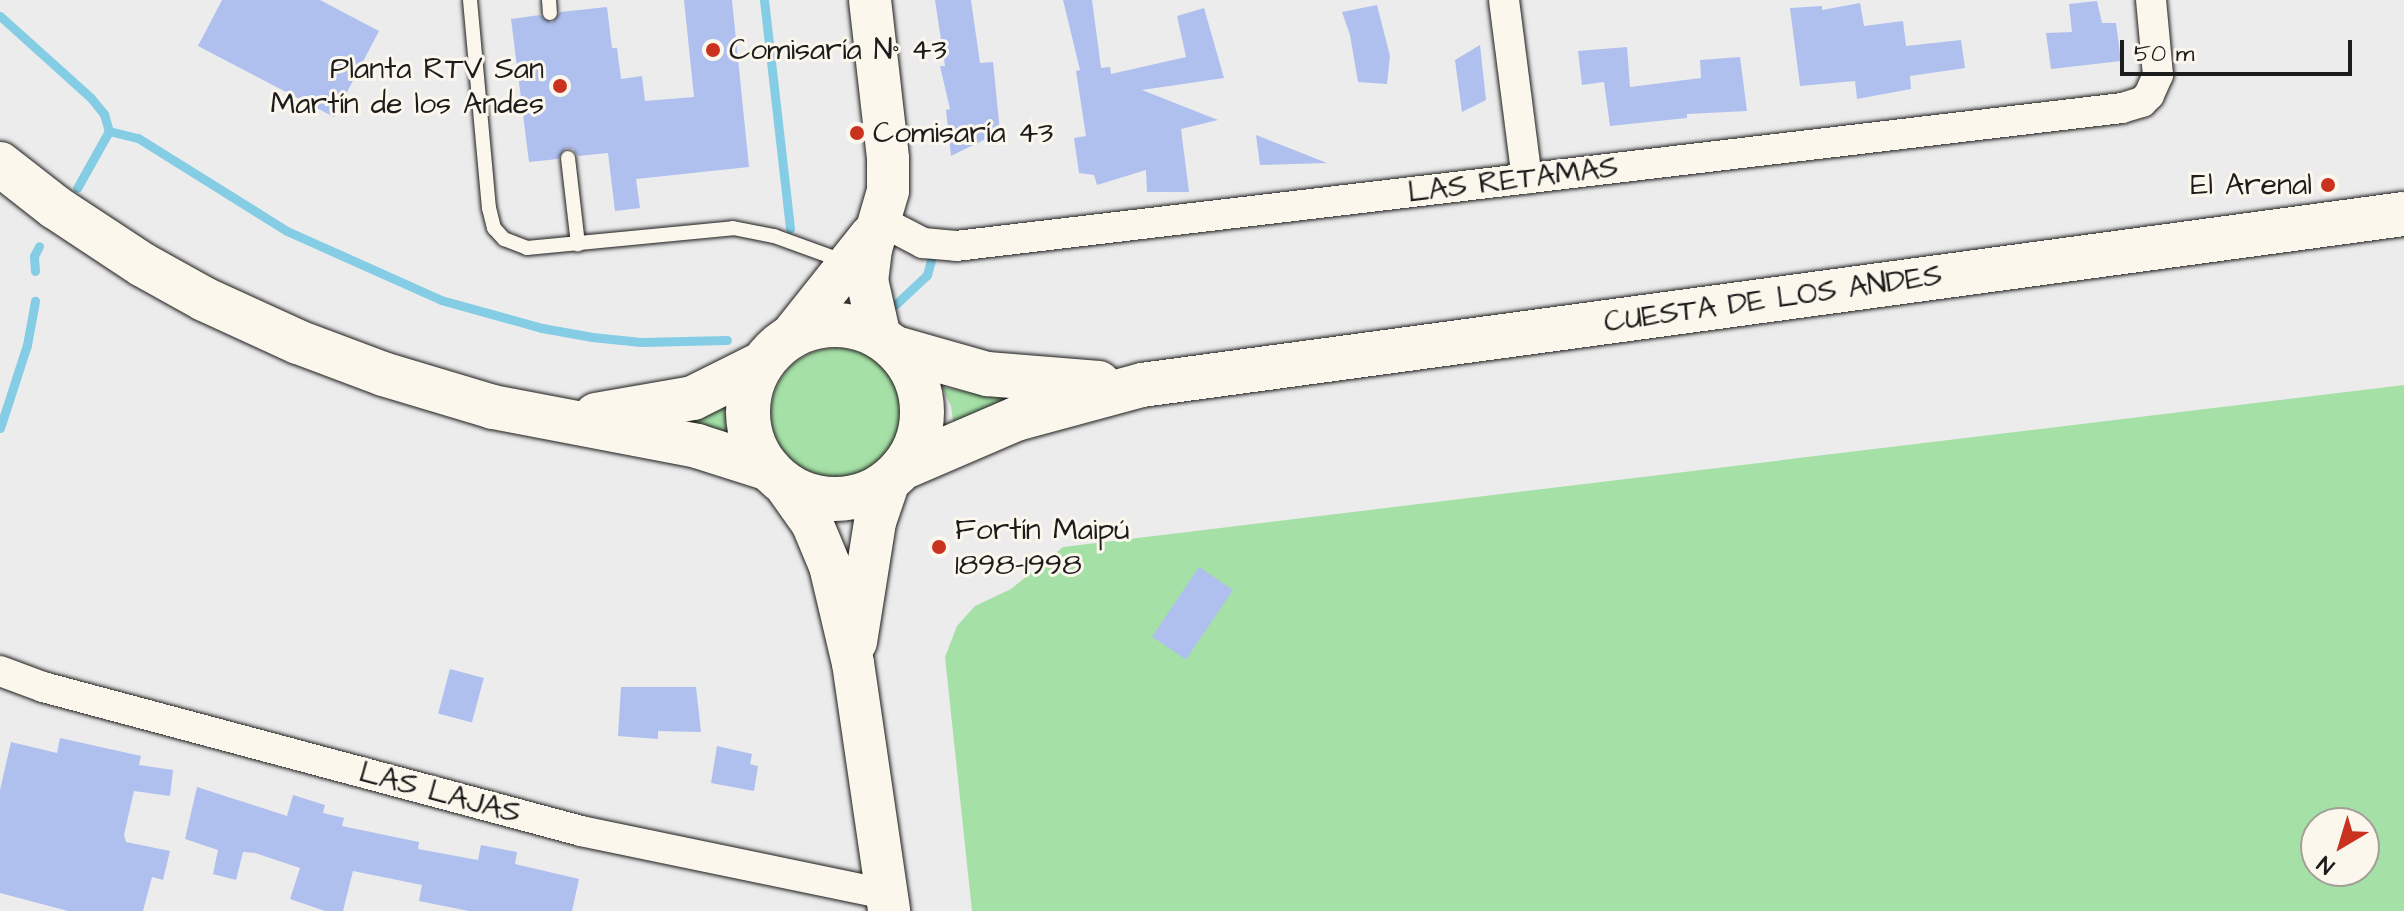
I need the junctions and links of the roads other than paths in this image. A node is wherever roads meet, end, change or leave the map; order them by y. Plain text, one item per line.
1 (470, 0) edge
2 (870, 0) edge
3 (1504, 0) edge
4 (2151, 0) edge
5 (568, 158) dead end
6 (0, 164) edge
7 (1527, 179) junction
8 (2404, 214) edge
9 (879, 220) junction
10 (578, 244) junction
11 (859, 264) junction
12 (888, 343) junction
13 (776, 350) junction
14 (1142, 385) junction
15 (549, 419) junction
16 (776, 475) junction
17 (896, 475) junction
18 (853, 663) junction
19 (0, 671) edge
20 (887, 902) edge

1 - 10 lane
2 - 9 main road
3 - 7 street
4 - 7 street, LAS RETAMAS
5 - 10 lane
6 - 15 main road
7 - 9 street, LAS RETAMAS
8 - 14 main road, CUESTA DE LOS ANDES
9 - 11 main road
10 - 11 lane
11 - 12 main road
11 - 13 main road
12 - 13 main road
12 - 14 main road, CUESTA DE LOS ANDES
12 - 17 main road
13 - 15 main road
13 - 16 main road
14 - 17 main road, CUESTA DE LOS ANDES
15 - 16 main road
16 - 17 main road
16 - 18 main road
17 - 18 main road
18 - 20 main road
19 - 20 street, LAS LAJAS

